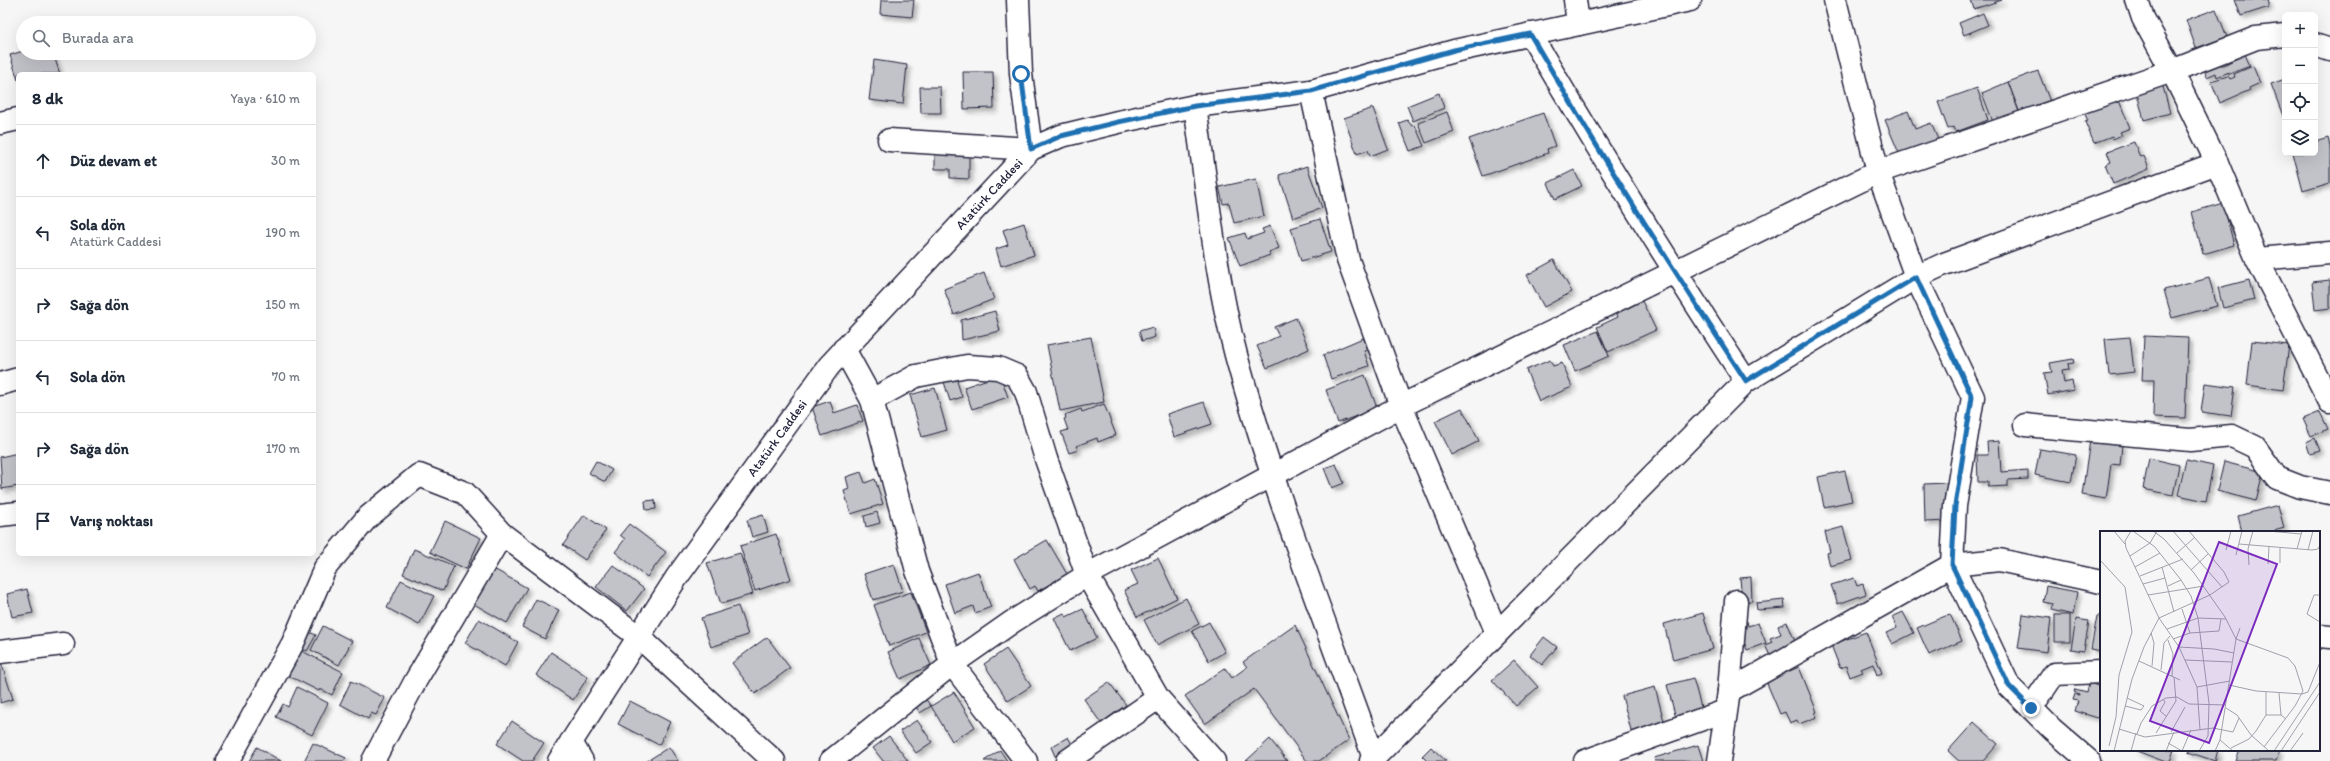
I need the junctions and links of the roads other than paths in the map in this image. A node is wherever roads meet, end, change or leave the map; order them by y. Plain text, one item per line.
1 (1018, 0) edge
2 (1574, 0) edge
3 (1690, 0) edge
4 (1835, 0) edge
5 (2137, 0) edge
6 (1578, 24) junction
7 (1530, 34) junction
8 (2282, 35) edge
9 (2318, 45) edge
10 (2330, 50) edge
11 (2172, 71) junction
12 (1311, 91) junction
13 (1195, 106) junction
14 (16, 119) edge
15 (0, 123) edge
16 (889, 140) dead end
17 (1031, 149) junction
18 (2217, 163) junction
19 (1878, 172) junction
20 (2330, 253) edge
21 (2257, 259) junction
22 (1674, 272) junction
23 (1916, 277) junction
24 (844, 349) junction
25 (16, 380) edge
26 (1746, 381) junction
27 (0, 384) edge
28 (872, 400) junction
29 (2330, 402) edge
30 (1401, 406) junction
31 (2025, 425) dead end
32 (1273, 475) junction
33 (2330, 493) edge
34 (16, 513) edge
35 (0, 515) edge
36 (502, 534) junction
37 (1952, 565) junction
38 (1087, 575) junction
39 (2100, 582) edge
40 (1736, 601) dead end
41 (1497, 633) junction
42 (639, 636) junction
43 (2320, 636) edge
44 (2330, 637) edge
45 (63, 644) dead end
46 (0, 652) edge
47 (952, 664) junction
48 (2100, 672) edge
49 (1158, 698) junction
50 (1727, 701) junction
51 (2031, 708) junction
52 (571, 742) junction
53 (1372, 759) edge
54 (228, 761) edge
55 (373, 761) edge
56 (559, 761) edge
57 (582, 761) edge
58 (774, 761) edge
59 (831, 761) edge
60 (1026, 761) edge
61 (1067, 761) edge
62 (1214, 761) edge
63 (1585, 761) edge
64 (1719, 761) edge
65 (2090, 761) edge

1 - 17 street
2 - 6 street
3 - 6 street, Atatürk Caddesi
4 - 19 street
5 - 11 street
6 - 7 street, Atatürk Caddesi
7 - 12 street, Atatürk Caddesi
7 - 22 street
8 - 11 street
9 - 10 street
11 - 18 street
11 - 19 street
12 - 13 street, Atatürk Caddesi
12 - 30 street
13 - 17 street, Atatürk Caddesi
13 - 32 street
14 - 15 street
16 - 17 street
17 - 24 street, Atatürk Caddesi
18 - 21 street
18 - 23 street
19 - 22 street
19 - 23 street
20 - 21 street
21 - 29 street
22 - 26 street
22 - 30 street
23 - 26 street
23 - 37 street
24 - 28 street
24 - 42 street, Atatürk Caddesi
25 - 27 street
26 - 41 street
28 - 38 street
28 - 47 street
30 - 32 street
30 - 41 street
31 - 33 street
32 - 38 street
32 - 53 street
34 - 35 street
36 - 42 street
36 - 54 street
36 - 55 street
37 - 39 street
37 - 50 street
37 - 51 street
38 - 47 street
38 - 49 street
40 - 50 street
41 - 53 street
42 - 52 street, Atatürk Caddesi
42 - 58 street
43 - 44 street
45 - 46 street
47 - 59 street
47 - 60 street
48 - 51 street
49 - 61 street
49 - 62 street
50 - 63 street
50 - 64 street
51 - 65 street
52 - 56 street, Atatürk Caddesi
52 - 57 street

